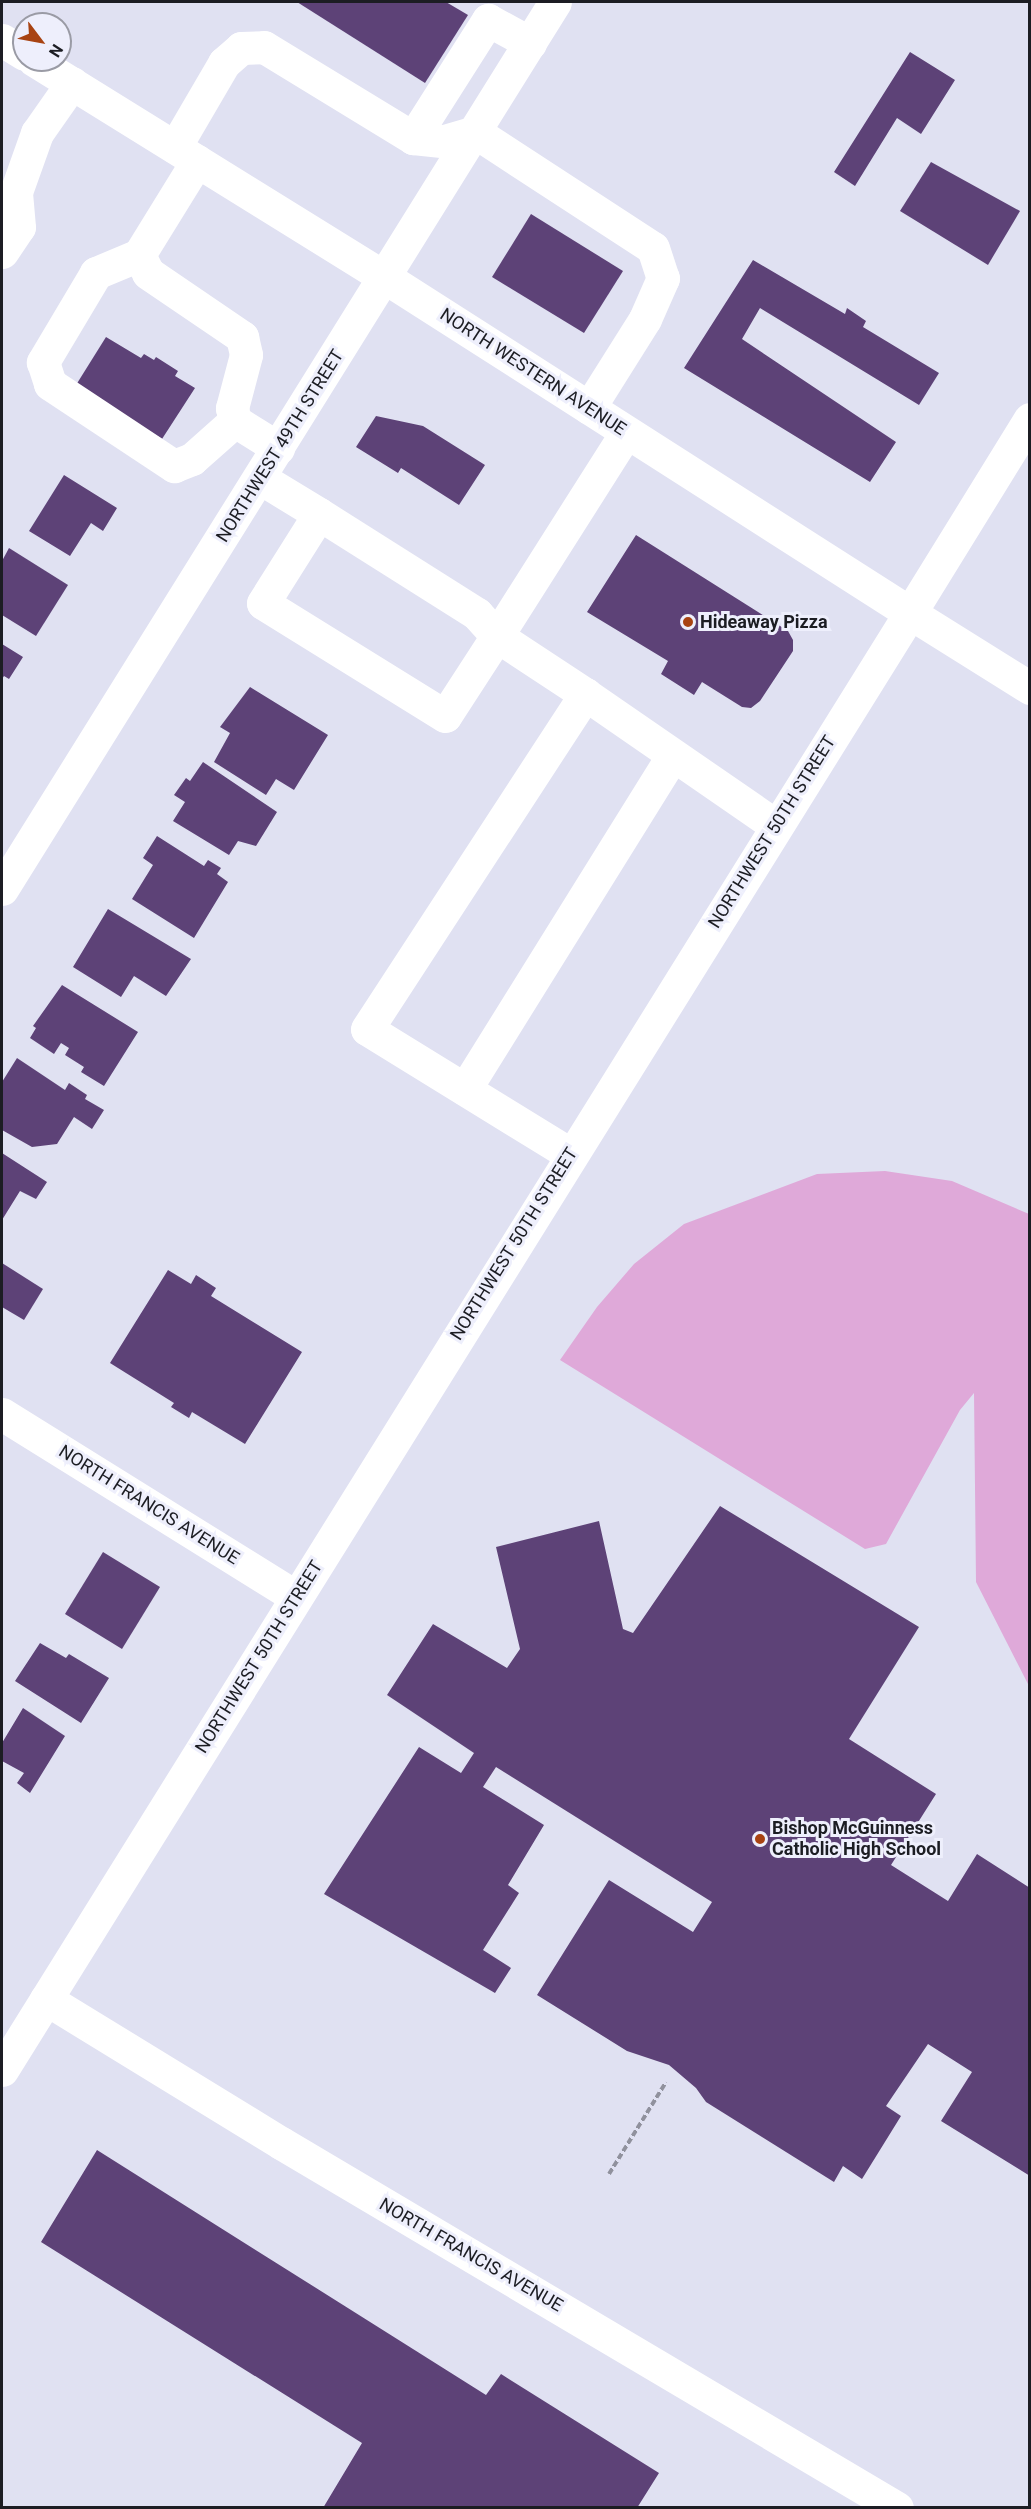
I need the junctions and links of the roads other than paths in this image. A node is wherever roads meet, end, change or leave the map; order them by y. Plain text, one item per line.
1 (555, 2) edge
2 (530, 43) junction
3 (54, 72) edge
4 (72, 83) junction
5 (475, 132) junction
6 (412, 138) junction
7 (186, 154) junction
8 (9, 188) edge
9 (2, 252) edge
10 (139, 255) junction
11 (386, 278) junction
12 (589, 408) junction
13 (1029, 419) edge
14 (235, 421) junction
15 (626, 433) junction
16 (278, 448) junction
17 (260, 478) junction
18 (319, 514) junction
19 (910, 613) junction
20 (497, 636) junction
21 (1029, 688) edge
22 (585, 694) junction
23 (673, 755) junction
24 (776, 826) junction
25 (2, 889) edge
26 (465, 1089) junction
27 (570, 1154) junction
28 (2, 1414) edge
29 (296, 1597) junction
30 (46, 1999) junction
31 (2, 2070) edge
32 (897, 2508) edge

1 - 2 street, NORTHWEST 49TH STREET
2 - 5 street, NORTHWEST 49TH STREET
2 - 6 street
3 - 4 street, NORTH WESTERN AVENUE
4 - 7 street, NORTH WESTERN AVENUE
4 - 8 street
5 - 6 street
5 - 11 street, NORTHWEST 49TH STREET
5 - 12 street
6 - 7 street
7 - 10 street
7 - 11 street, NORTH WESTERN AVENUE
8 - 9 street
10 - 14 street
10 - 14 street
11 - 12 street, NORTH WESTERN AVENUE
11 - 16 street, NORTHWEST 49TH STREET
12 - 15 street, NORTH WESTERN AVENUE
13 - 19 street, NORTHWEST 50TH STREET
14 - 16 street
15 - 19 street, NORTH WESTERN AVENUE
15 - 20 street
16 - 17 street, NORTHWEST 49TH STREET
17 - 18 street
17 - 25 street, NORTHWEST 49TH STREET
18 - 20 street
18 - 20 street
19 - 21 street, NORTH WESTERN AVENUE
19 - 24 street, NORTHWEST 50TH STREET
20 - 22 street
22 - 23 street
22 - 26 street
23 - 24 street
23 - 26 street
24 - 27 street, NORTHWEST 50TH STREET
26 - 27 street
27 - 29 street, NORTHWEST 50TH STREET
28 - 29 street, NORTH FRANCIS AVENUE
29 - 30 street, NORTHWEST 50TH STREET
30 - 31 street, NORTHWEST 50TH STREET
30 - 32 street, NORTH FRANCIS AVENUE

